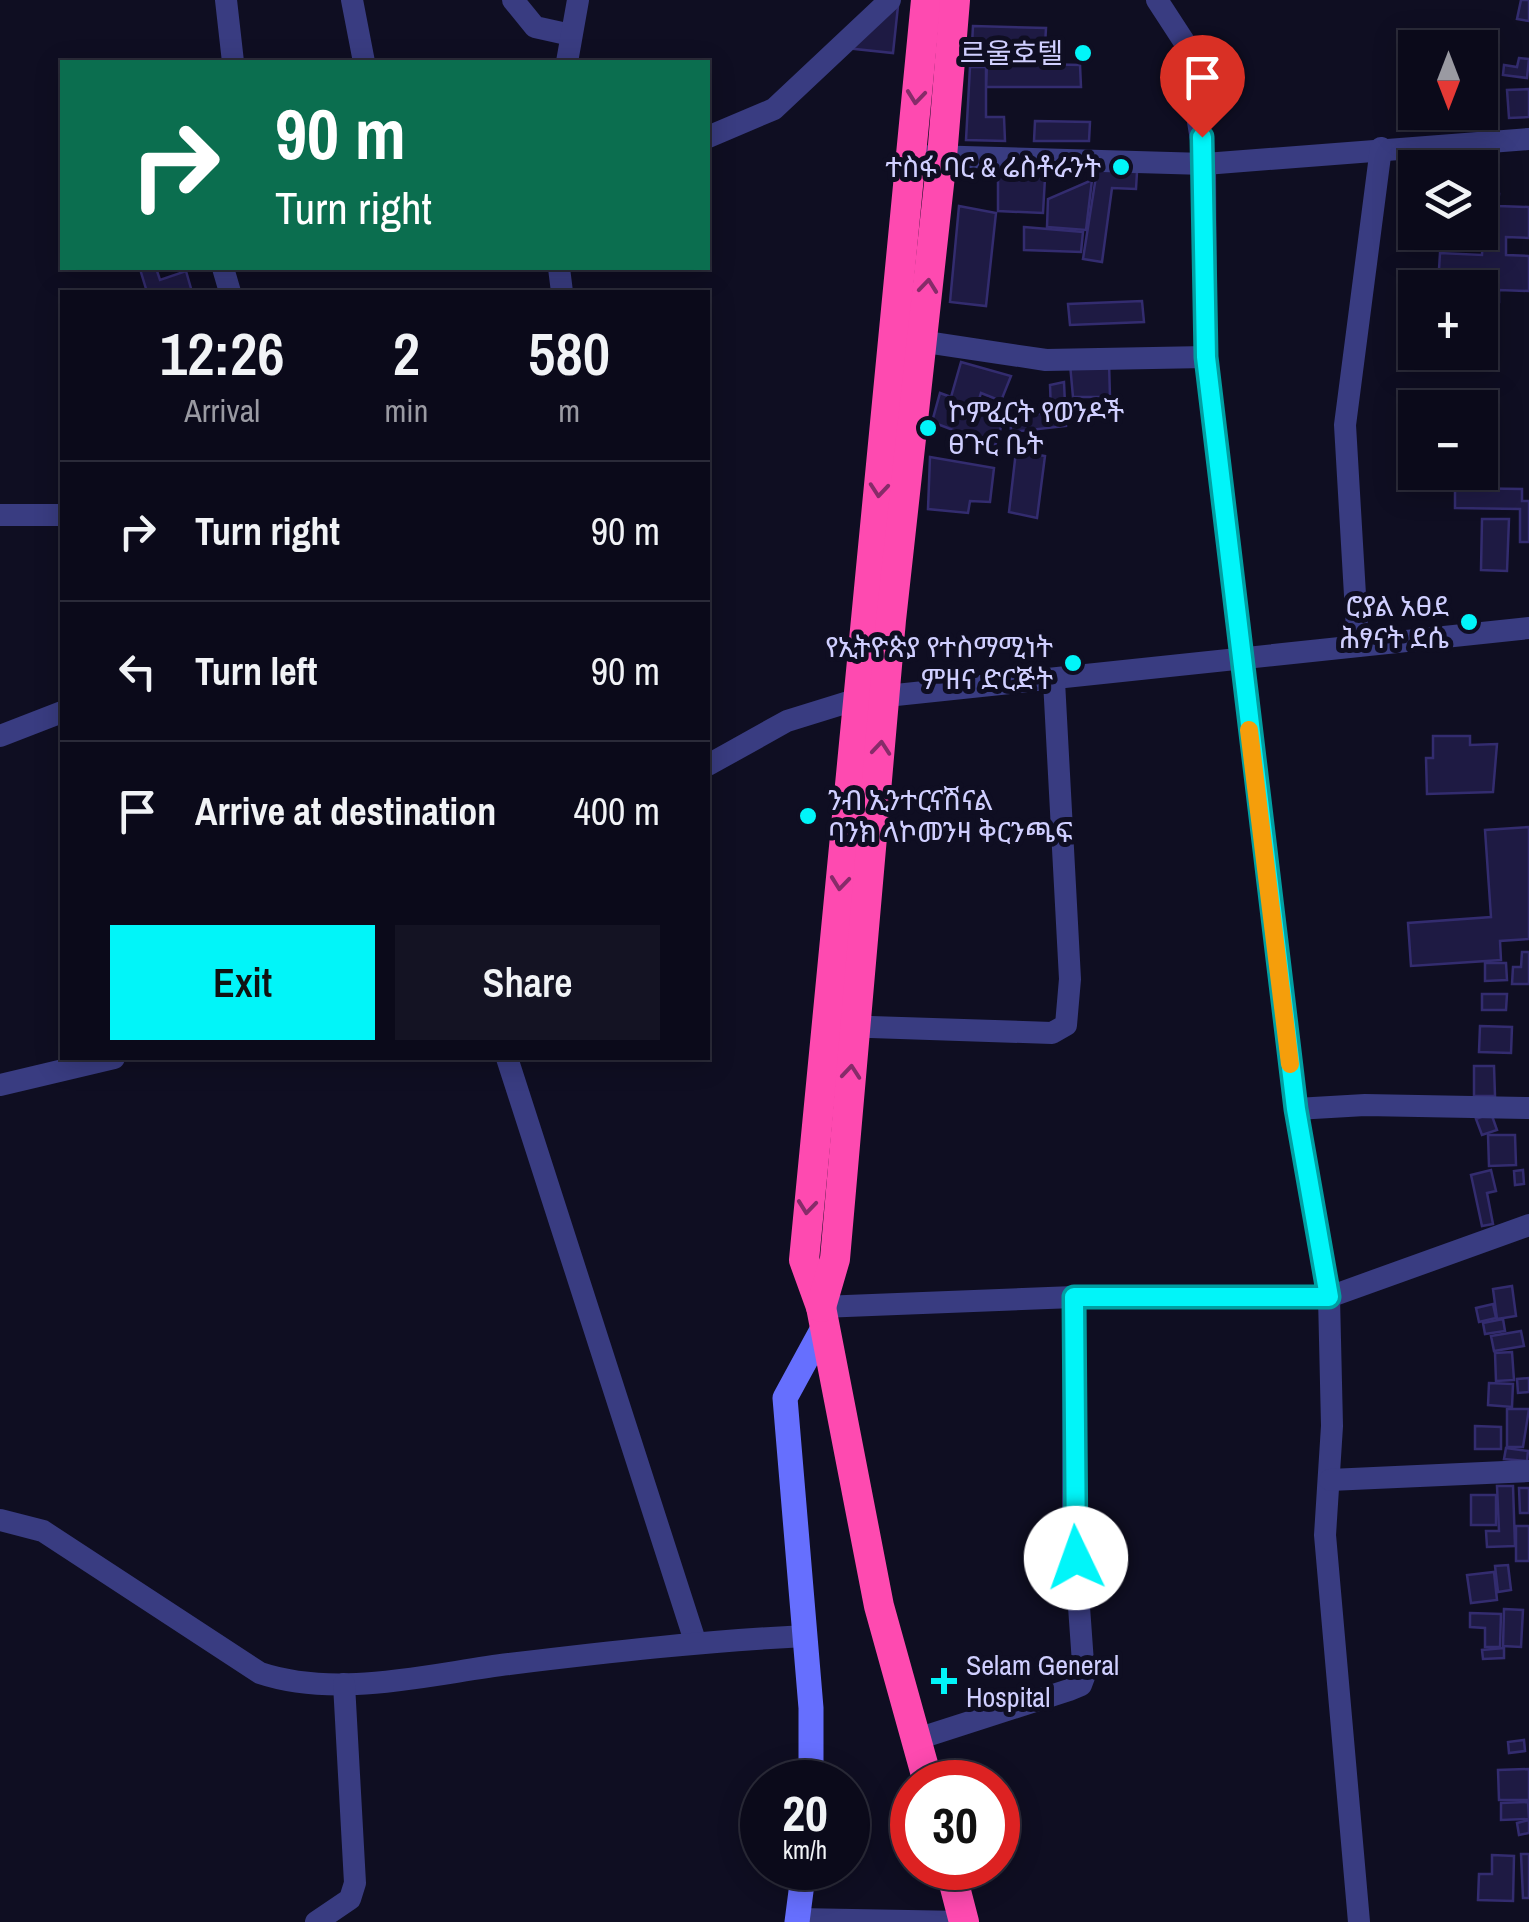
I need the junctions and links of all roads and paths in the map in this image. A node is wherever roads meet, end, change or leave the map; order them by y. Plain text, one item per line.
1 (226, 0) edge
2 (352, 0) edge
3 (513, 0) edge
4 (578, 0) edge
5 (890, 0) edge
6 (926, 0) edge
7 (955, 0) edge
8 (1156, 0) edge
9 (572, 35) junction
10 (233, 60) edge
11 (364, 60) edge
12 (567, 60) edge
13 (710, 136) edge
14 (1529, 139) edge
15 (1381, 148) junction
16 (911, 156) junction
17 (942, 157) junction
18 (1205, 164) junction
19 (908, 339) junction
20 (1206, 357) junction
21 (60, 515) edge
22 (0, 516) edge
23 (1529, 628) edge
24 (1358, 646) junction
25 (1240, 661) junction
26 (1054, 681) junction
27 (872, 698) junction
28 (60, 713) edge
29 (0, 736) edge
30 (710, 764) edge
31 (840, 1026) junction
32 (106, 1060) edge
33 (508, 1060) edge
34 (0, 1085) edge
35 (1529, 1108) edge
36 (1296, 1109) junction
37 (1529, 1225) edge
38 (1074, 1297) junction
39 (1329, 1297) junction
40 (821, 1318) junction
41 (1529, 1471) edge
42 (1330, 1480) junction
43 (0, 1520) edge
44 (805, 1636) junction
45 (694, 1641) junction
46 (344, 1684) junction
47 (917, 1739) junction
48 (809, 1760) edge
49 (922, 1760) edge
50 (801, 1890) edge
51 (956, 1890) edge
52 (797, 1921) edge
53 (316, 1922) edge
54 (964, 1922) edge
55 (1359, 1922) edge

1 - 10 street
2 - 11 street
3 - 9 street
4 - 9 street
5 - 13 street
6 -> 16 highway
7 - 17 highway
8 - 18 street
9 - 12 street
14 - 15 street
15 - 18 street
15 - 24 street
16 - 17 street
16 - 19 highway
17 - 18 street
19 -> 17 highway
18 - 20 street
19 - 20 street
19 - 27 highway
20 - 25 street
21 - 22 street
23 - 24 street
24 - 25 street
25 - 26 street
25 - 36 street
26 - 27 street
26 - 31 street
27 - 30 street
27 - 31 highway
28 - 29 street
31 - 40 highway
32 - 34 street
33 - 45 street
35 - 36 street
36 - 39 street
37 - 39 street
38 - 39 street
38 - 40 street
38 - 47 street
39 - 42 street
40 - 44 street
40 - 47 highway
41 - 42 street
42 - 55 street
43 - 46 street
44 - 45 street
44 - 48 street
45 - 46 street
46 - 53 street
47 - 49 highway
50 - 52 street
51 - 54 highway
52 - 54 street

